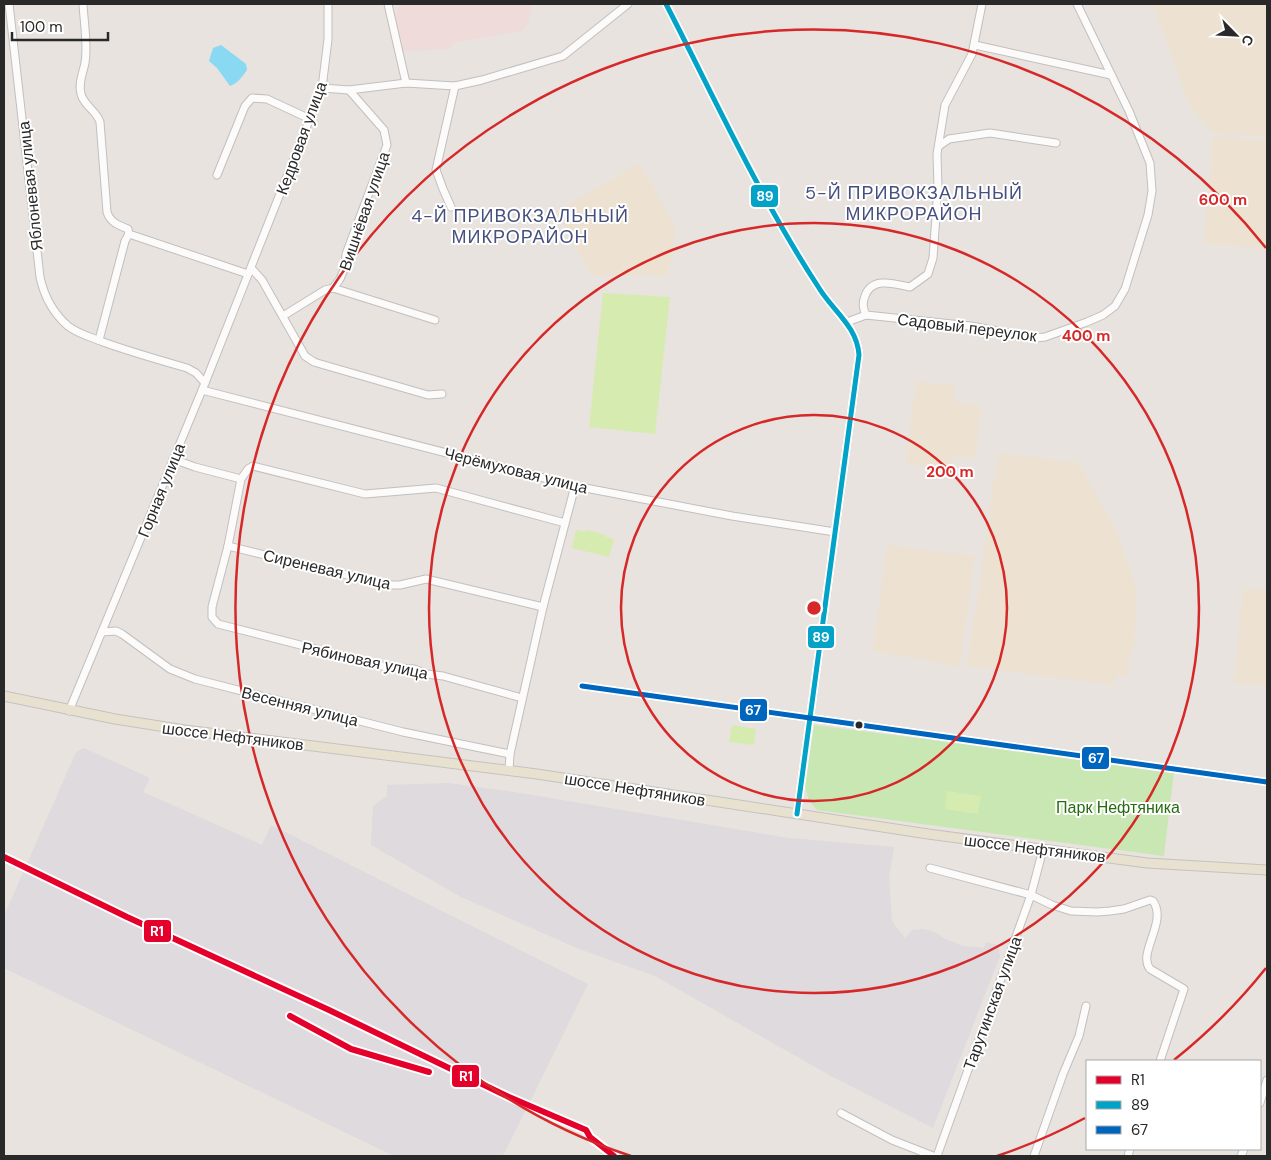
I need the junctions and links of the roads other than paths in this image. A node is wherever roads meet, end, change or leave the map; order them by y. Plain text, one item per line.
1 (10, 4) edge
2 (83, 4) edge
3 (328, 4) edge
4 (388, 4) edge
5 (628, 4) edge
6 (666, 4) edge
7 (982, 4) edge
8 (1077, 4) edge
9 (975, 45) junction
10 (1111, 75) junction
11 (406, 83) junction
12 (455, 86) junction
13 (322, 88) junction
14 (349, 90) junction
15 (310, 119) junction
16 (1056, 143) dead end
17 (939, 146) junction
18 (217, 175) dead end
19 (452, 207) dead end
20 (129, 234) junction
21 (250, 271) junction
22 (333, 288) junction
23 (866, 315) junction
24 (283, 316) junction
25 (435, 320) dead end
26 (847, 322) junction
27 (99, 340) junction
28 (203, 386) junction
29 (442, 394) dead end
30 (174, 459) junction
31 (241, 479) junction
32 (576, 486) junction
33 (565, 523) junction
34 (835, 532) junction
35 (228, 546) junction
36 (543, 607) junction
37 (102, 632) junction
38 (582, 686) dead end
39 (4, 696) edge
40 (522, 698) junction
41 (69, 710) junction
42 (810, 718) junction
43 (510, 754) junction
44 (509, 771) junction
45 (1267, 782) edge
46 (797, 814) junction
47 (1043, 849) junction
48 (930, 868) dead end
49 (1267, 870) edge
50 (1031, 895) junction
51 (1086, 1006) dead end
52 (1160, 1060) edge
53 (1267, 1080) edge
54 (1265, 1091) edge
55 (841, 1113) dead end
56 (933, 1156) edge
57 (938, 1156) edge
58 (1034, 1156) edge

1 - 27 street, Яблоневая улица
2 - 20 street
3 - 13 street, Кедровая улица
4 - 11 street
5 - 12 street
6 - 26 street
7 - 9 street
8 - 10 street, Садовый переулок
9 - 10 street
9 - 17 street
10 - 23 street, Садовый переулок
11 - 12 street
11 - 14 street
12 - 19 street
13 - 14 street
13 - 15 street, Кедровая улица
14 - 22 street, Вишнёвая улица
15 - 18 street
15 - 21 street, Кедровая улица
16 - 17 street
17 - 23 street
20 - 21 street
20 - 27 street
21 - 24 street
21 - 28 street, Горная улица
22 - 24 street, Вишнёвая улица
22 - 25 street
23 - 26 street, Садовый переулок
24 - 29 street
26 - 34 street
27 - 28 street, Черёмуховая улица
28 - 30 street, Горная улица
28 - 32 street, Черёмуховая улица
30 - 31 street
30 - 37 street, Горная улица
31 - 33 street
31 - 35 street
32 - 33 street
32 - 34 street, Черёмуховая улица
33 - 36 street
34 - 42 street
35 - 36 street, Сиреневая улица
35 - 40 street, Рябиновая улица
36 - 40 street
37 - 41 street, Горная улица
37 - 43 street, Весенняя улица
38 - 42 street
39 - 41 main road, шоссе Нефтяников
40 - 43 street
41 - 44 main road, шоссе Нефтяников
42 - 45 street
42 - 46 street
43 - 44 street
44 - 46 main road, шоссе Нефтяников
46 - 47 main road, шоссе Нефтяников
47 - 49 main road, шоссе Нефтяников
47 - 50 street, Тарутинская улица
48 - 50 street
50 - 52 street
50 - 57 street, Тарутинская улица
51 - 58 street
53 - 54 street
55 - 56 street

